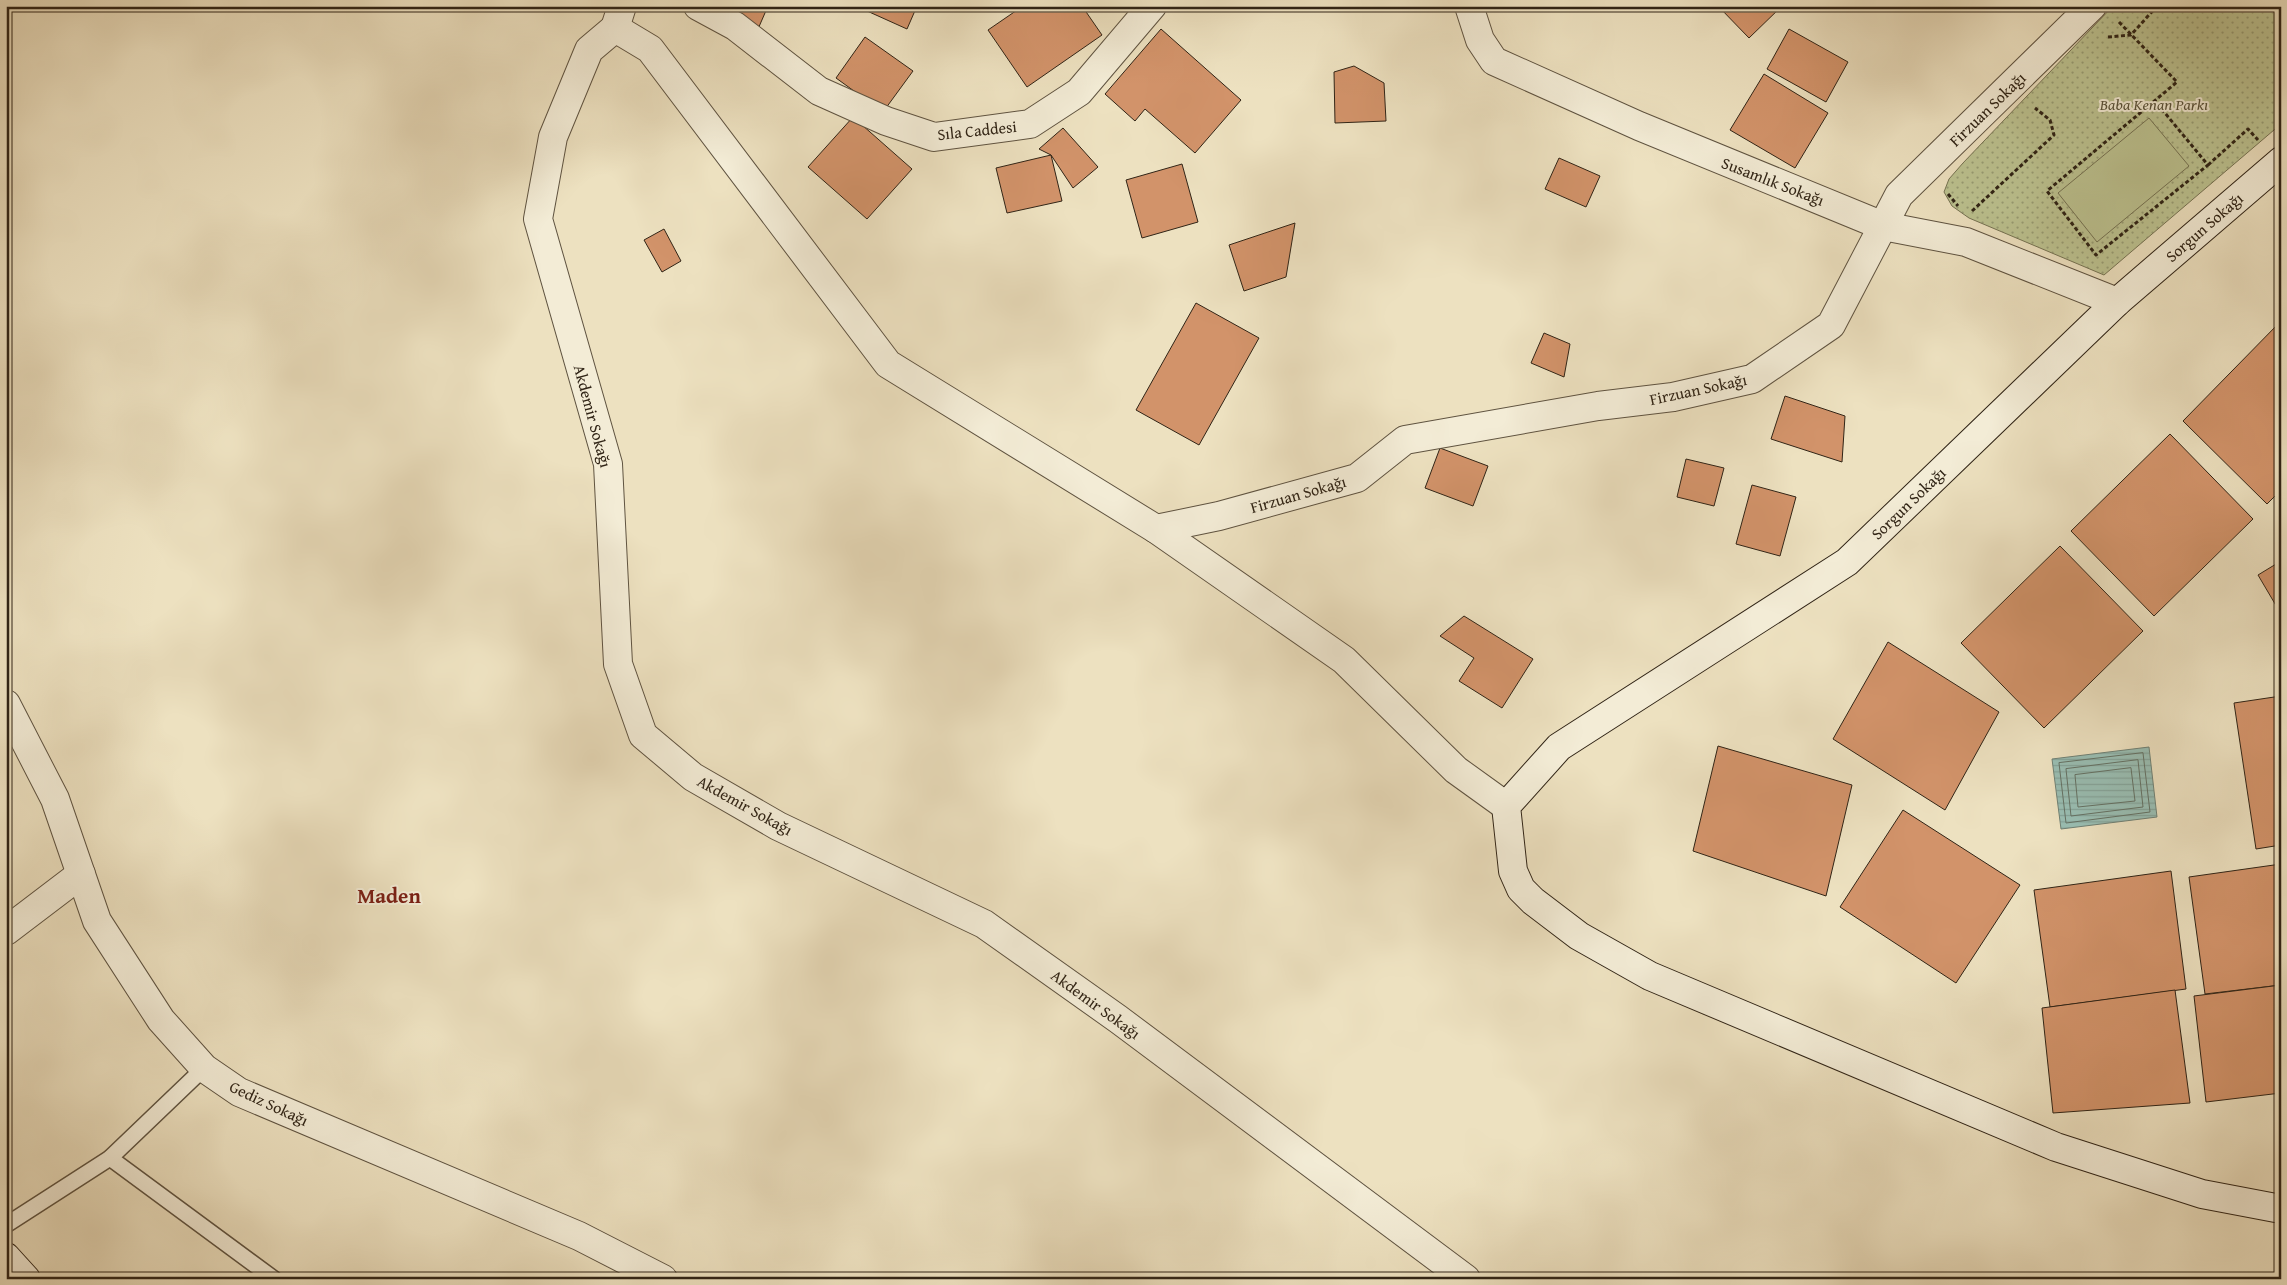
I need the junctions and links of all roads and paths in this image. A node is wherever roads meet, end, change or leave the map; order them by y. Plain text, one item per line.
1 (698, 6) edge
2 (1152, 6) edge
3 (1468, 6) edge
4 (2092, 6) edge
5 (619, 17) edge
6 (2131, 35) dead end
7 (2155, 101) junction
8 (2029, 108) dead end
9 (2208, 165) junction
10 (2280, 166) edge
11 (1949, 185) dead end
12 (1883, 226) junction
13 (2117, 302) junction
14 (1156, 529) junction
15 (6, 704) edge
16 (1506, 806) junction
17 (81, 874) junction
18 (6, 931) edge
19 (204, 1068) junction
20 (110, 1158) junction
21 (2281, 1210) edge
22 (6, 1225) edge
23 (6, 1257) edge
24 (26, 1279) edge
25 (274, 1279) edge
26 (664, 1279) edge
27 (1466, 1279) edge

1 - 2 street, Sıla Caddesi
3 - 12 street, Susamlık Sokağı
4 - 12 street, Firzuan Sokağı
5 - 14 street
5 - 27 street, Akdemir Sokağı
6 - 7 path
7 - 9 path
7 - 9 path
8 - 11 path
9 - 10 path
10 - 13 street, Sorgun Sokağı
12 - 13 street, Susamlık Sokağı
12 - 14 street, Firzuan Sokağı
13 - 16 street, Sorgun Sokağı
14 - 16 street
15 - 17 street, Gediz Sokağı
16 - 21 street
17 - 18 street
17 - 19 street, Gediz Sokağı
19 - 20 lane
19 - 26 street, Gediz Sokağı
20 - 22 lane
20 - 25 lane
23 - 24 street

